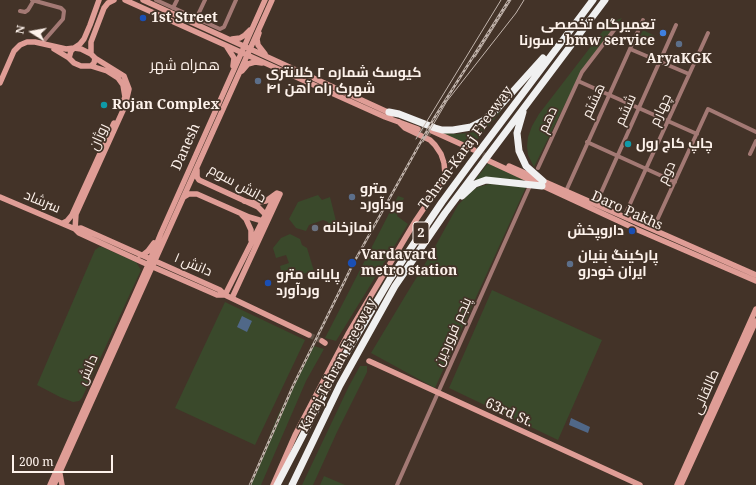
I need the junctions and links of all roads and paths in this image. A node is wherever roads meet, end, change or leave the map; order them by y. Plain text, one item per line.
1 (33, 0) edge
2 (99, 0) edge
3 (114, 0) edge
4 (125, 0) edge
5 (143, 0) edge
6 (156, 0) edge
7 (177, 0) edge
8 (205, 0) edge
9 (236, 0) edge
10 (265, 0) edge
11 (272, 0) edge
12 (593, 0) edge
13 (605, 0) edge
14 (173, 8) junction
15 (20, 11) dead end
16 (196, 18) junction
17 (257, 19) junction
18 (644, 20) dead end
19 (618, 25) dead end
20 (676, 25) dead end
21 (260, 26) junction
22 (708, 33) dead end
23 (218, 34) junction
24 (564, 38) junction
25 (229, 39) junction
26 (216, 40) junction
27 (42, 43) junction
28 (225, 45) junction
29 (247, 47) junction
30 (74, 48) junction
31 (630, 49) junction
32 (244, 53) junction
33 (93, 56) junction
34 (270, 57) junction
35 (70, 58) junction
36 (660, 62) junction
37 (268, 65) junction
38 (92, 66) junction
39 (689, 74) junction
40 (232, 80) junction
41 (578, 81) junction
42 (0, 83) edge
43 (609, 95) junction
44 (532, 96) junction
45 (639, 108) junction
46 (389, 112) junction
47 (117, 121) junction
48 (399, 122) junction
49 (668, 122) junction
50 (432, 132) tunnel mouth
51 (756, 132) edge
52 (697, 134) junction
53 (756, 141) edge
54 (587, 142) junction
55 (473, 152) tunnel mouth
56 (750, 154) dead end
57 (618, 156) junction
58 (490, 160) tunnel mouth
59 (538, 168) dead end
60 (197, 169) junction
61 (646, 169) junction
62 (675, 182) junction
63 (543, 184) junction
64 (529, 188) dead end
65 (218, 189) junction
66 (566, 191) junction
67 (0, 196) edge
68 (233, 196) junction
69 (184, 197) junction
70 (213, 201) junction
71 (244, 201) junction
72 (596, 204) junction
73 (227, 207) junction
74 (239, 212) junction
75 (444, 213) junction
76 (74, 215) junction
77 (624, 217) junction
78 (266, 219) junction
79 (63, 223) junction
80 (640, 227) junction
81 (75, 228) junction
82 (653, 229) junction
83 (161, 233) junction
84 (251, 244) junction
85 (682, 245) junction
86 (140, 255) junction
87 (152, 263) junction
88 (756, 275) edge
89 (756, 281) edge
90 (225, 296) junction
91 (232, 298) junction
92 (756, 308) edge
93 (756, 321) edge
94 (309, 335) tunnel mouth
95 (368, 361) dead end
96 (438, 394) junction
97 (60, 473) junction
98 (53, 484) edge
99 (62, 485) edge
100 (273, 485) edge
101 (277, 485) edge
102 (292, 485) edge
103 (397, 485) edge
104 (640, 485) edge
105 (677, 485) edge
106 (681, 485) edge

1 - 15 street
1 - 27 street
2 - 30 street
3 - 33 street
4 - 26 street
5 - 23 street
6 - 14 street
7 - 14 street
8 - 16 street
9 - 16 street
10 - 17 street, Danesh
11 - 21 street, Danesh
12 - 24 highway, Tehran-Karaj Freeway / 2
13 - 44 highway, 2
14 - 16 street
17 - 25 street
17 - 29 street, Danesh
18 - 31 street, هشتم
19 - 41 street, دهم
20 - 36 street, ششم
21 - 29 street, Danesh
21 - 34 street
22 - 39 street, چهارم
23 - 25 street
23 - 26 street
24 - 46 highway
24 - 101 highway, Tehran-Karaj Freeway / 2
25 - 29 street
26 - 28 street
27 - 30 street
27 - 35 street
27 - 42 street
28 - 32 street
28 - 40 street
29 - 32 street, Danesh
29 - 34 street
30 - 33 street
30 - 35 street
31 - 36 street
31 - 43 street, هشتم
32 - 37 street
32 - 40 street, Danesh
33 - 38 street
33 - 47 street, روژان
34 - 46 street
35 - 38 street
36 - 39 street
36 - 45 street, ششم
37 - 40 street
37 - 48 street
38 - 47 street, روژان
39 - 49 street, چهارم
40 - 60 street, Danesh
40 - 83 street, Danesh
41 - 43 street
41 - 59 street, دهم
43 - 45 street
43 - 54 street, هشتم
44 - 63 highway
44 - 75 highway, Karaj-Tehran Freeway / 2
45 - 49 street
45 - 57 street, ششم
46 - 48 street
47 - 76 street, روژان
48 - 100 street
49 - 52 street
49 - 61 street, چهارم
50 - 55 street
51 - 52 street, دوم
52 - 62 street, دوم
53 - 56 street
54 - 57 street
54 - 66 street, هشتم
57 - 61 street
57 - 72 street, ششم
58 - 63 street, Daro Pakhs
60 - 65 street, دانش سوم
60 - 69 street, دانش
61 - 62 street
61 - 77 street, چهارم
62 - 82 street, دوم
63 - 66 street
63 - 75 highway
63 - 80 street, Daro Pakhs
64 - 96 street, پنجم فروردین
65 - 68 street, دانش سوم
65 - 70 street
66 - 72 street
67 - 79 street, سرشاد
68 - 71 street, دانش سوم
68 - 73 street
69 - 70 street, دانش سوم
69 - 87 street, دانش
70 - 73 street, دانش سوم
71 - 78 street, دانش سوم
71 - 78 street
72 - 77 street
73 - 74 street, دانش سوم
74 - 78 street, دانش سوم
74 - 84 street
75 - 102 highway, Karaj-Tehran Freeway / 2
76 - 79 street
76 - 81 street
77 - 80 street
78 - 84 street
78 - 91 street
79 - 81 street, سرشاد
80 - 82 street
80 - 85 street, Daro Pakhs
81 - 86 street, سرشاد
81 - 87 street, سرشاد
82 - 85 street
83 - 86 street
83 - 87 street, Danesh
84 - 90 street
85 - 88 street
85 - 89 street, Daro Pakhs
86 - 87 street, سرشاد
87 - 90 street, دانش ۱
87 - 97 street, دانش
87 - 98 street, دانش
90 - 91 street, دانش ۱
91 - 94 street, دانش ۱
92 - 105 street, طالقانی
93 - 106 street
95 - 96 street, 63rd St.
96 - 103 street, پنجم فروردین
96 - 104 street, 63rd St.
97 - 98 street, دانش
97 - 99 street

